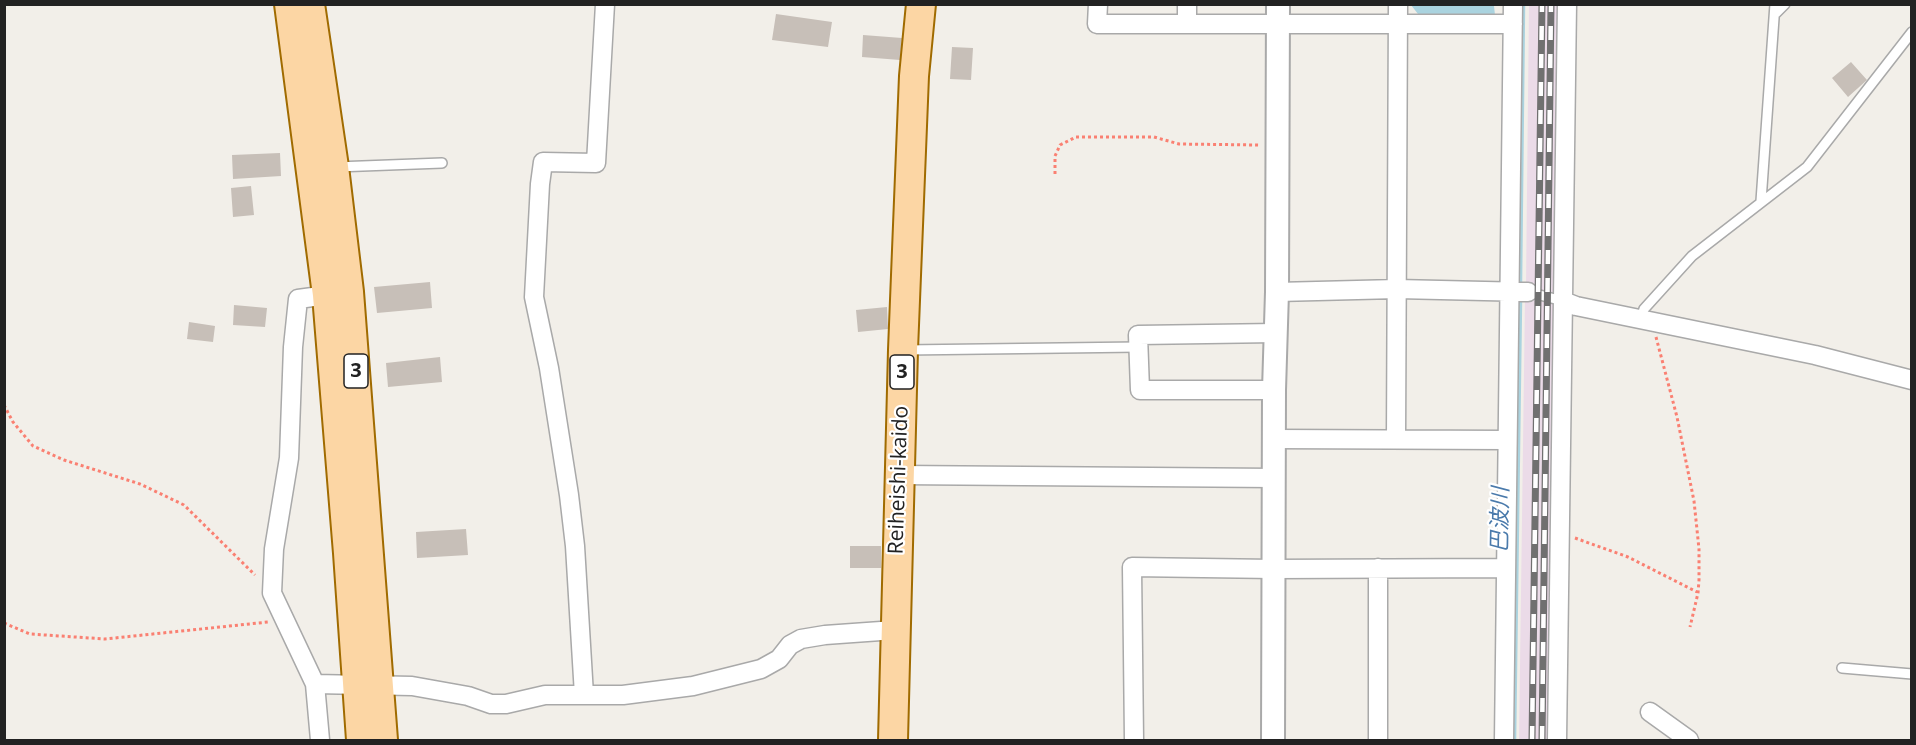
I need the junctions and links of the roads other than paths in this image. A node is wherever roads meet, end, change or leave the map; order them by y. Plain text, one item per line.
1 (289, 4) edge
2 (310, 4) edge
3 (605, 4) edge
4 (921, 4) edge
5 (1098, 4) edge
6 (1187, 4) edge
7 (1398, 4) edge
8 (1513, 4) edge
9 (1567, 4) edge
10 (1785, 4) edge
11 (1776, 9) edge
12 (1278, 14) edge
13 (1187, 23) junction
14 (1398, 23) junction
15 (1513, 24) junction
16 (1911, 32) edge
17 (442, 163) dead end
18 (334, 167) junction
19 (1761, 201) junction
20 (1397, 290) junction
21 (1509, 291) junction
22 (1277, 292) junction
23 (1528, 292) joint
24 (338, 294) junction
25 (1563, 301) junction
26 (1649, 321) junction
27 (1276, 333) junction
28 (1139, 347) junction
29 (903, 350) junction
30 (1911, 380) edge
31 (1274, 390) junction
32 (1275, 439) junction
33 (1396, 439) junction
34 (1506, 440) junction
35 (899, 475) junction
36 (1275, 478) junction
37 (1378, 568) junction
38 (1504, 568) junction
39 (1274, 569) junction
40 (895, 630) junction
41 (1842, 668) dead end
42 (1911, 674) edge
43 (315, 684) junction
44 (368, 686) junction
45 (584, 695) junction
46 (1650, 712) dead end
47 (320, 741) edge
48 (361, 741) edge
49 (382, 741) edge
50 (892, 741) edge
51 (1134, 741) edge
52 (1273, 741) edge
53 (1377, 741) edge
54 (1504, 741) edge
55 (1557, 741) edge
56 (1689, 741) edge

1 - 24 main road, 3
2 - 18 main road, 3
3 - 45 street
4 - 29 main road, Reiheishi-kaido / 3
5 - 13 street
6 - 13 street
7 - 14 street
8 - 15 street
9 - 25 street
10 - 11 lane
11 - 19 lane
12 - 13 street
12 - 14 street
12 - 22 street
14 - 15 street
14 - 20 street
15 - 21 street
16 - 19 lane
17 - 18 lane
18 - 24 main road, 3
19 - 26 lane
20 - 21 street
20 - 22 street
20 - 33 street
21 - 23 street
21 - 34 street
22 - 27 street
23 - 25 lane
24 - 43 street
24 - 44 main road, 3
25 - 26 street
25 - 55 street
26 - 30 street
27 - 28 street
27 - 31 street
28 - 29 lane
28 - 31 street
29 - 35 main road, Reiheishi-kaido / 3
31 - 32 street
32 - 33 street
32 - 36 street
33 - 34 street
34 - 38 street
35 - 36 street
35 - 40 main road, Reiheishi-kaido / 3
36 - 39 street
37 - 38 street
37 - 39 street
37 - 53 street
38 - 54 street
39 - 51 street
39 - 52 street
40 - 45 street
40 - 50 main road, Reiheishi-kaido / 3
41 - 42 lane
43 - 44 street
43 - 47 street
44 - 45 street
44 - 48 main road, 3
44 - 49 main road, 3
46 - 56 street

